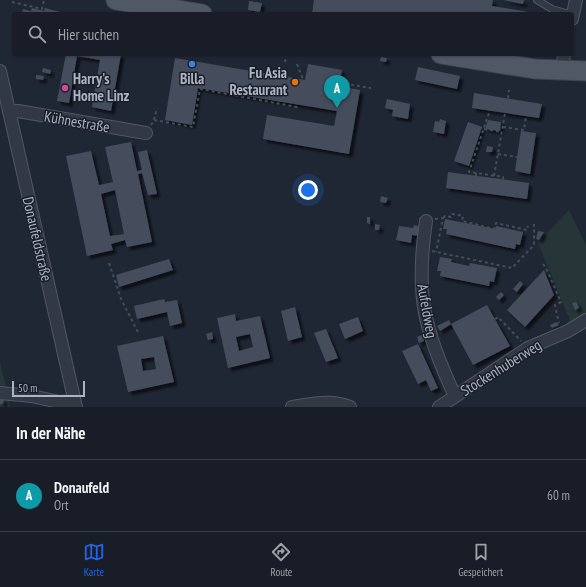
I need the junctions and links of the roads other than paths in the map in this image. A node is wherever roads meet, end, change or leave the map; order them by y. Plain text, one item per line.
1 (116, 0) edge
2 (537, 0) edge
3 (576, 0) edge
4 (190, 12) edge
5 (560, 12) edge
6 (572, 12) edge
7 (453, 56) edge
8 (563, 63) edge
9 (586, 70) edge
10 (0, 72) edge
11 (9, 112) junction
12 (146, 133) road end
13 (426, 221) road end
14 (586, 320) edge
15 (0, 393) edge
16 (455, 396) junction
17 (75, 404) edge
18 (292, 407) edge
19 (350, 407) edge
20 (439, 407) edge

1 - 4 main road
2 - 5 lane
3 - 6 street
7 - 8 main road
8 - 9 main road
10 - 11 street, Donaufeldstraße
11 - 12 street, Kühnestraße
11 - 17 street, Donaufeldstraße
13 - 16 street, Aufeldweg
14 - 16 street, Stockenhuberweg
15 - 17 street
16 - 20 street, Stockenhuberweg
18 - 19 street

